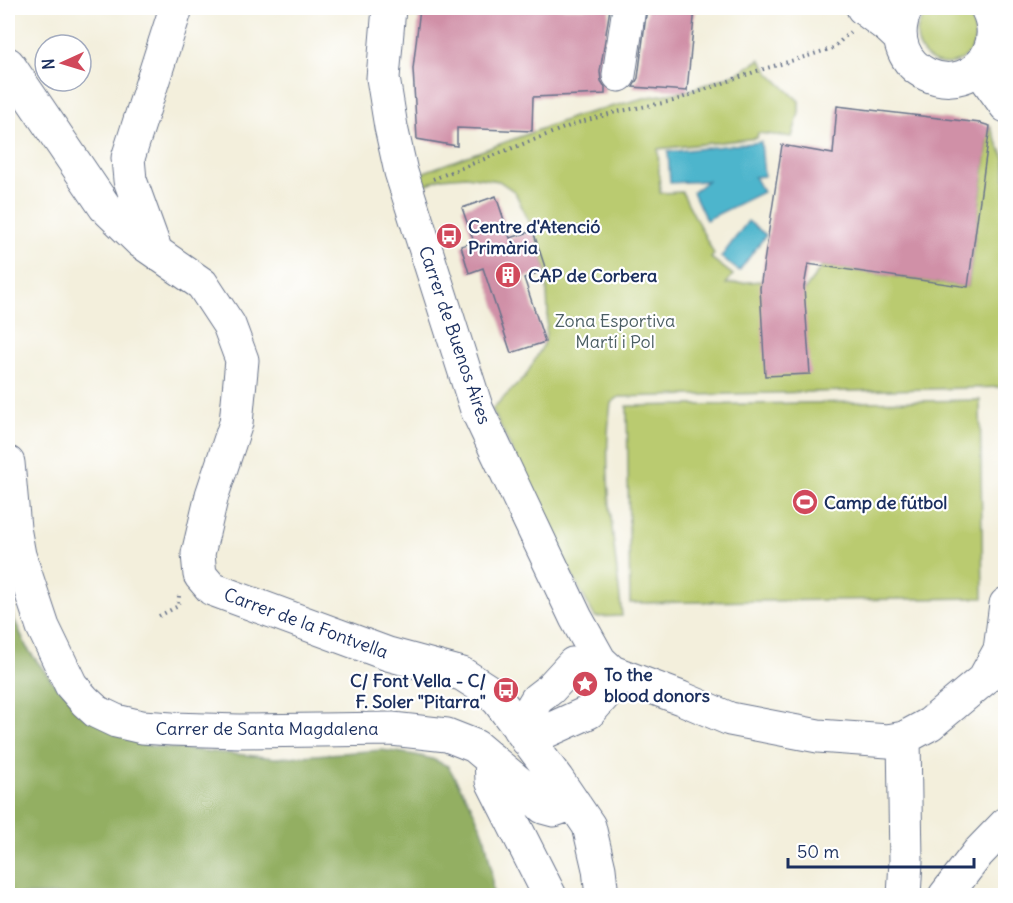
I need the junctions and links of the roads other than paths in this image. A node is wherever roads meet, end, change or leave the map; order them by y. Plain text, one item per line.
1 (176, 8) edge
2 (389, 8) edge
3 (629, 8) edge
4 (987, 8) edge
5 (867, 10) edge
6 (903, 23) edge
7 (8, 64) edge
8 (978, 67) junction
9 (619, 75) dead end
10 (1005, 106) edge
11 (156, 253) junction
12 (8, 463) edge
13 (1005, 604) edge
14 (606, 667) junction
15 (537, 699) junction
16 (498, 700) junction
17 (523, 734) junction
18 (904, 738) junction
19 (491, 759) junction
20 (574, 803) junction
21 (1005, 824) edge
22 (602, 895) edge
23 (550, 896) edge
24 (904, 896) edge
25 (945, 896) edge

1 - 11 street
2 - 14 street, Carrer de Buenos Aires
3 - 9 street
4 - 8 street
5 - 6 street
6 - 8 street
7 - 11 street, Carrer de la Fontvella
8 - 10 street
11 - 16 street, Carrer de la Fontvella
12 - 19 street, Carrer de Santa Magdalena
13 - 18 street
14 - 15 street
14 - 17 street
14 - 18 street
15 - 16 street
15 - 17 street
16 - 17 street, Carrer de la Fontvella
17 - 20 street, Carrer de la Fontvella
18 - 24 street
19 - 20 street, Carrer de Santa Magdalena
19 - 23 street
20 - 22 street, Carrer de la Fontvella
21 - 25 street

